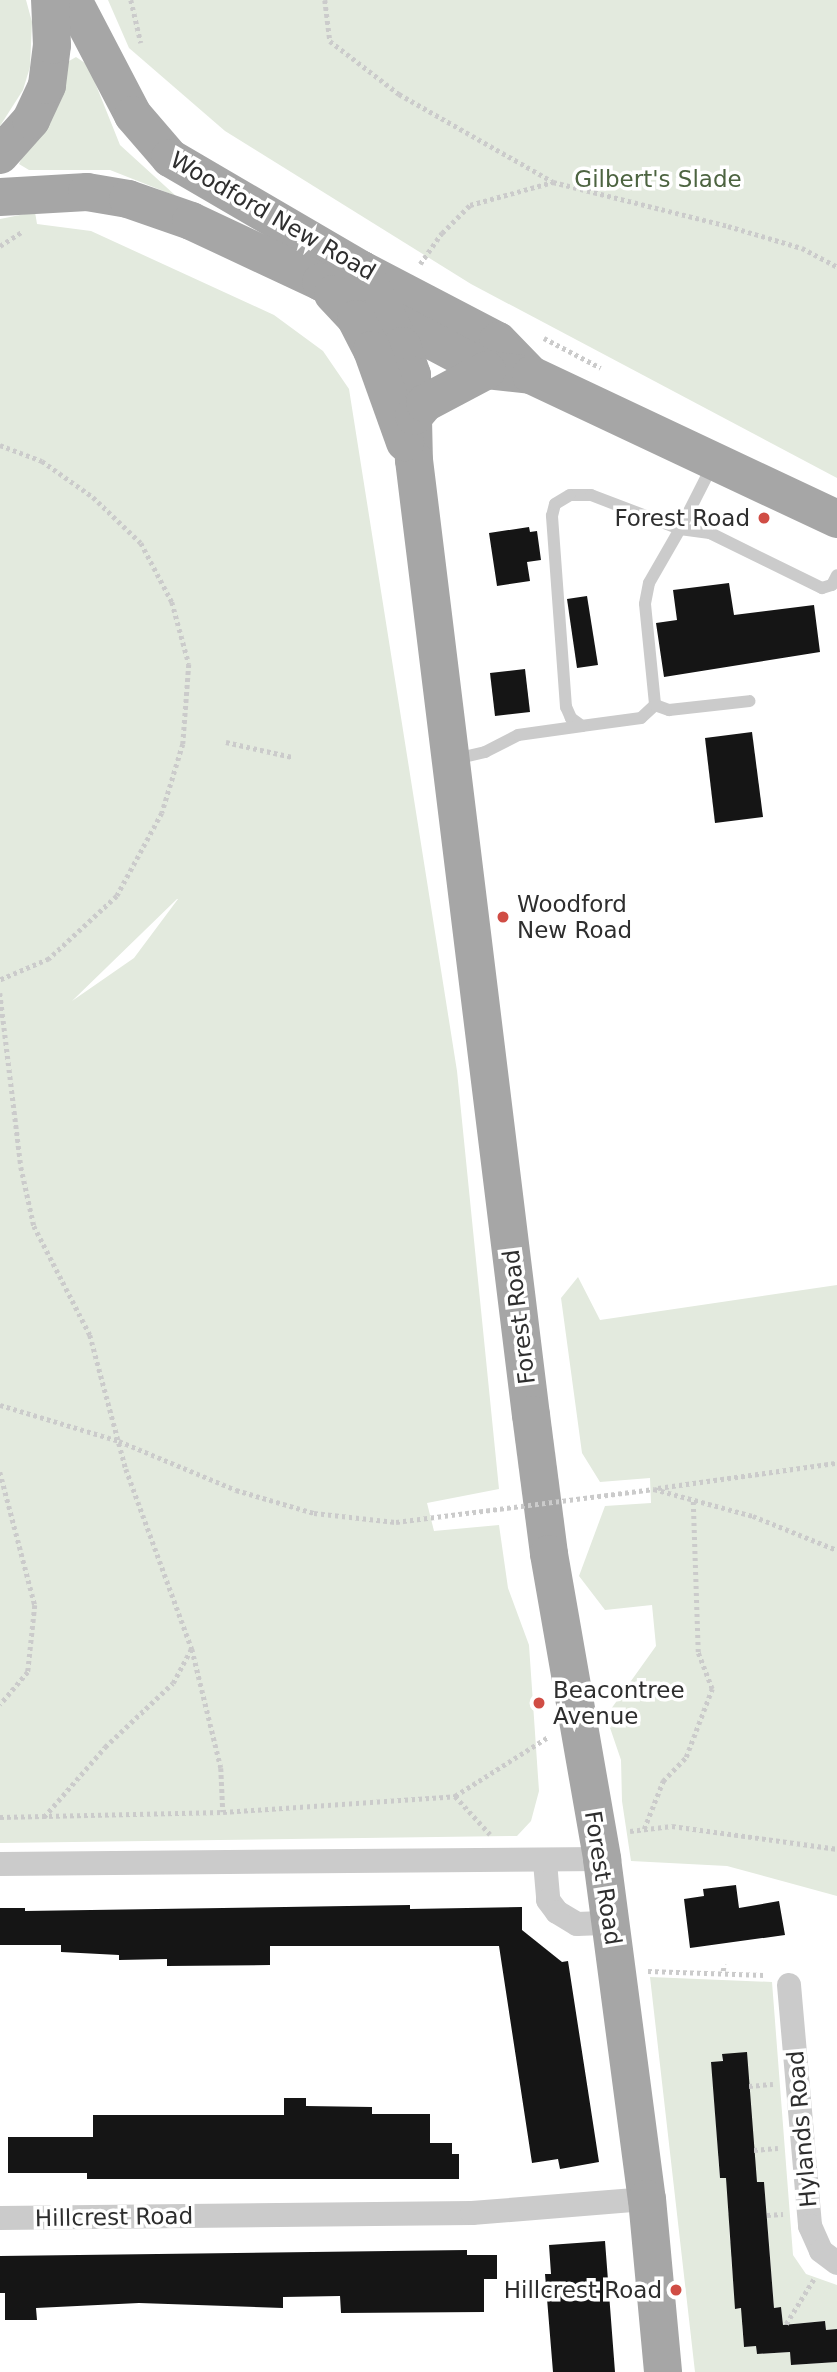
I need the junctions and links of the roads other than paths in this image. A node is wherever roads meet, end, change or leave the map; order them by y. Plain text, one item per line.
1 (50, 0) edge
2 (74, 0) edge
3 (0, 155) edge
4 (0, 197) edge
5 (362, 270) junction
6 (321, 282) junction
7 (387, 316) junction
8 (487, 370) junction
9 (531, 375) junction
10 (414, 416) junction
11 (414, 460) junction
12 (715, 460) junction
13 (837, 519) edge
14 (680, 529) junction
15 (837, 575) edge
16 (750, 701) dead end
17 (655, 705) junction
18 (582, 726) junction
19 (451, 759) junction
20 (614, 1845) junction
21 (545, 1862) junction
22 (0, 1864) edge
23 (610, 1923) junction
24 (789, 1985) road end
25 (647, 2199) junction
26 (0, 2218) edge
27 (832, 2260) edge
28 (663, 2372) edge

1 - 3 main road
2 - 5 main road, Woodford New Road
4 - 6 main road, Woodford New Road
5 - 7 main road, Forest Road
5 - 9 main road, Woodford New Road
6 - 7 main road, Woodford New Road
6 - 11 main road
7 - 8 main road, Woodford New Road
7 - 10 main road, Forest Road
8 - 9 main road, Woodford New Road
8 - 10 main road
9 - 12 main road, Woodford New Road
10 - 11 main road, Forest Road
11 - 19 main road, Forest Road
12 - 13 main road, Woodford New Road
12 - 14 lane
14 - 15 lane
14 - 17 lane
14 - 18 lane
16 - 17 lane
17 - 18 lane
18 - 19 lane
19 - 20 main road, Forest Road
20 - 21 street
20 - 23 main road, Forest Road
21 - 22 street
21 - 23 street
23 - 25 main road, Forest Road
24 - 27 street, Hylands Road
25 - 26 street, Hillcrest Road
25 - 28 main road, Forest Road

